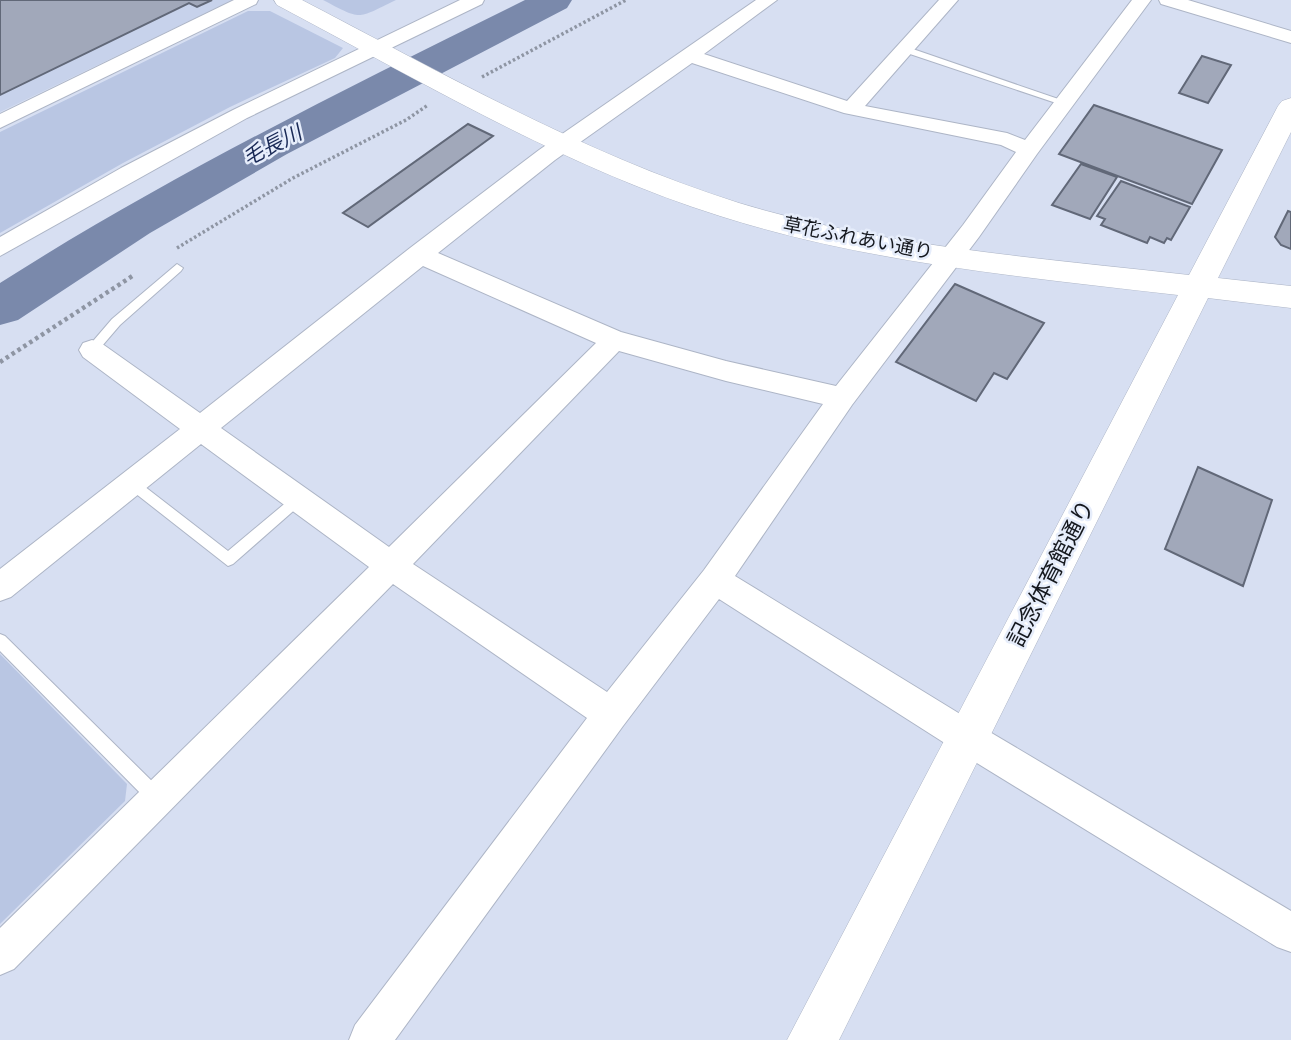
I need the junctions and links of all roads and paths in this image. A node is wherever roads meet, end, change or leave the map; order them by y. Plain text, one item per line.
1 (249, 0) edge
2 (285, 0) edge
3 (475, 0) edge
4 (626, 0) edge
5 (768, 0) edge
6 (949, 0) edge
7 (1142, 0) edge
8 (1168, 0) edge
9 (1291, 37) edge
10 (904, 49) junction
11 (380, 50) junction
12 (688, 55) junction
13 (454, 89) junction
14 (1065, 103) junction
15 (1291, 106) edge
16 (850, 108) junction
17 (0, 122) edge
18 (562, 143) junction
19 (1029, 149) junction
20 (0, 248) edge
21 (176, 249) dead end
22 (418, 254) junction
23 (951, 256) junction
24 (177, 268) dead end
25 (141, 271) dead end
26 (1199, 287) junction
27 (1291, 297) edge
28 (614, 340) junction
29 (92, 350) joint
30 (0, 362) edge
31 (842, 398) junction
32 (200, 427) junction
33 (131, 482) junction
34 (300, 499) junction
35 (391, 566) junction
36 (715, 580) junction
37 (0, 587) edge
38 (0, 642) edge
39 (611, 714) junction
40 (966, 737) junction
41 (158, 799) junction
42 (1291, 933) edge
43 (0, 955) edge
44 (370, 1040) edge
45 (812, 1040) edge

1 - 17 street
2 - 11 street, 草花ふれあい通り
3 - 11 street
4 - 13 path
5 - 12 street
6 - 10 street
7 - 14 street
8 - 9 street
10 - 14 lane
10 - 16 street
11 - 13 street, 草花ふれあい通り
11 - 20 street
12 - 16 street
12 - 18 street
13 - 18 street, 草花ふれあい通り
13 - 21 path
14 - 19 street
15 - 26 street, 記念体育館通り
16 - 19 street
18 - 22 street
18 - 23 street, 草花ふれあい通り
19 - 23 street
22 - 28 street
22 - 32 street
23 - 26 street, 草花ふれあい通り
23 - 31 street
24 - 29 lane
25 - 30 path
26 - 27 street, 草花ふれあい通り
26 - 40 street, 記念体育館通り
28 - 31 street
28 - 35 street
29 - 32 street
31 - 36 street
32 - 33 street
32 - 34 street
33 - 34 lane
33 - 37 street
34 - 35 street
35 - 39 street
35 - 41 street
36 - 39 street
36 - 40 street
38 - 41 lane
39 - 44 street
40 - 42 street
40 - 45 street, 記念体育館通り
41 - 43 street

